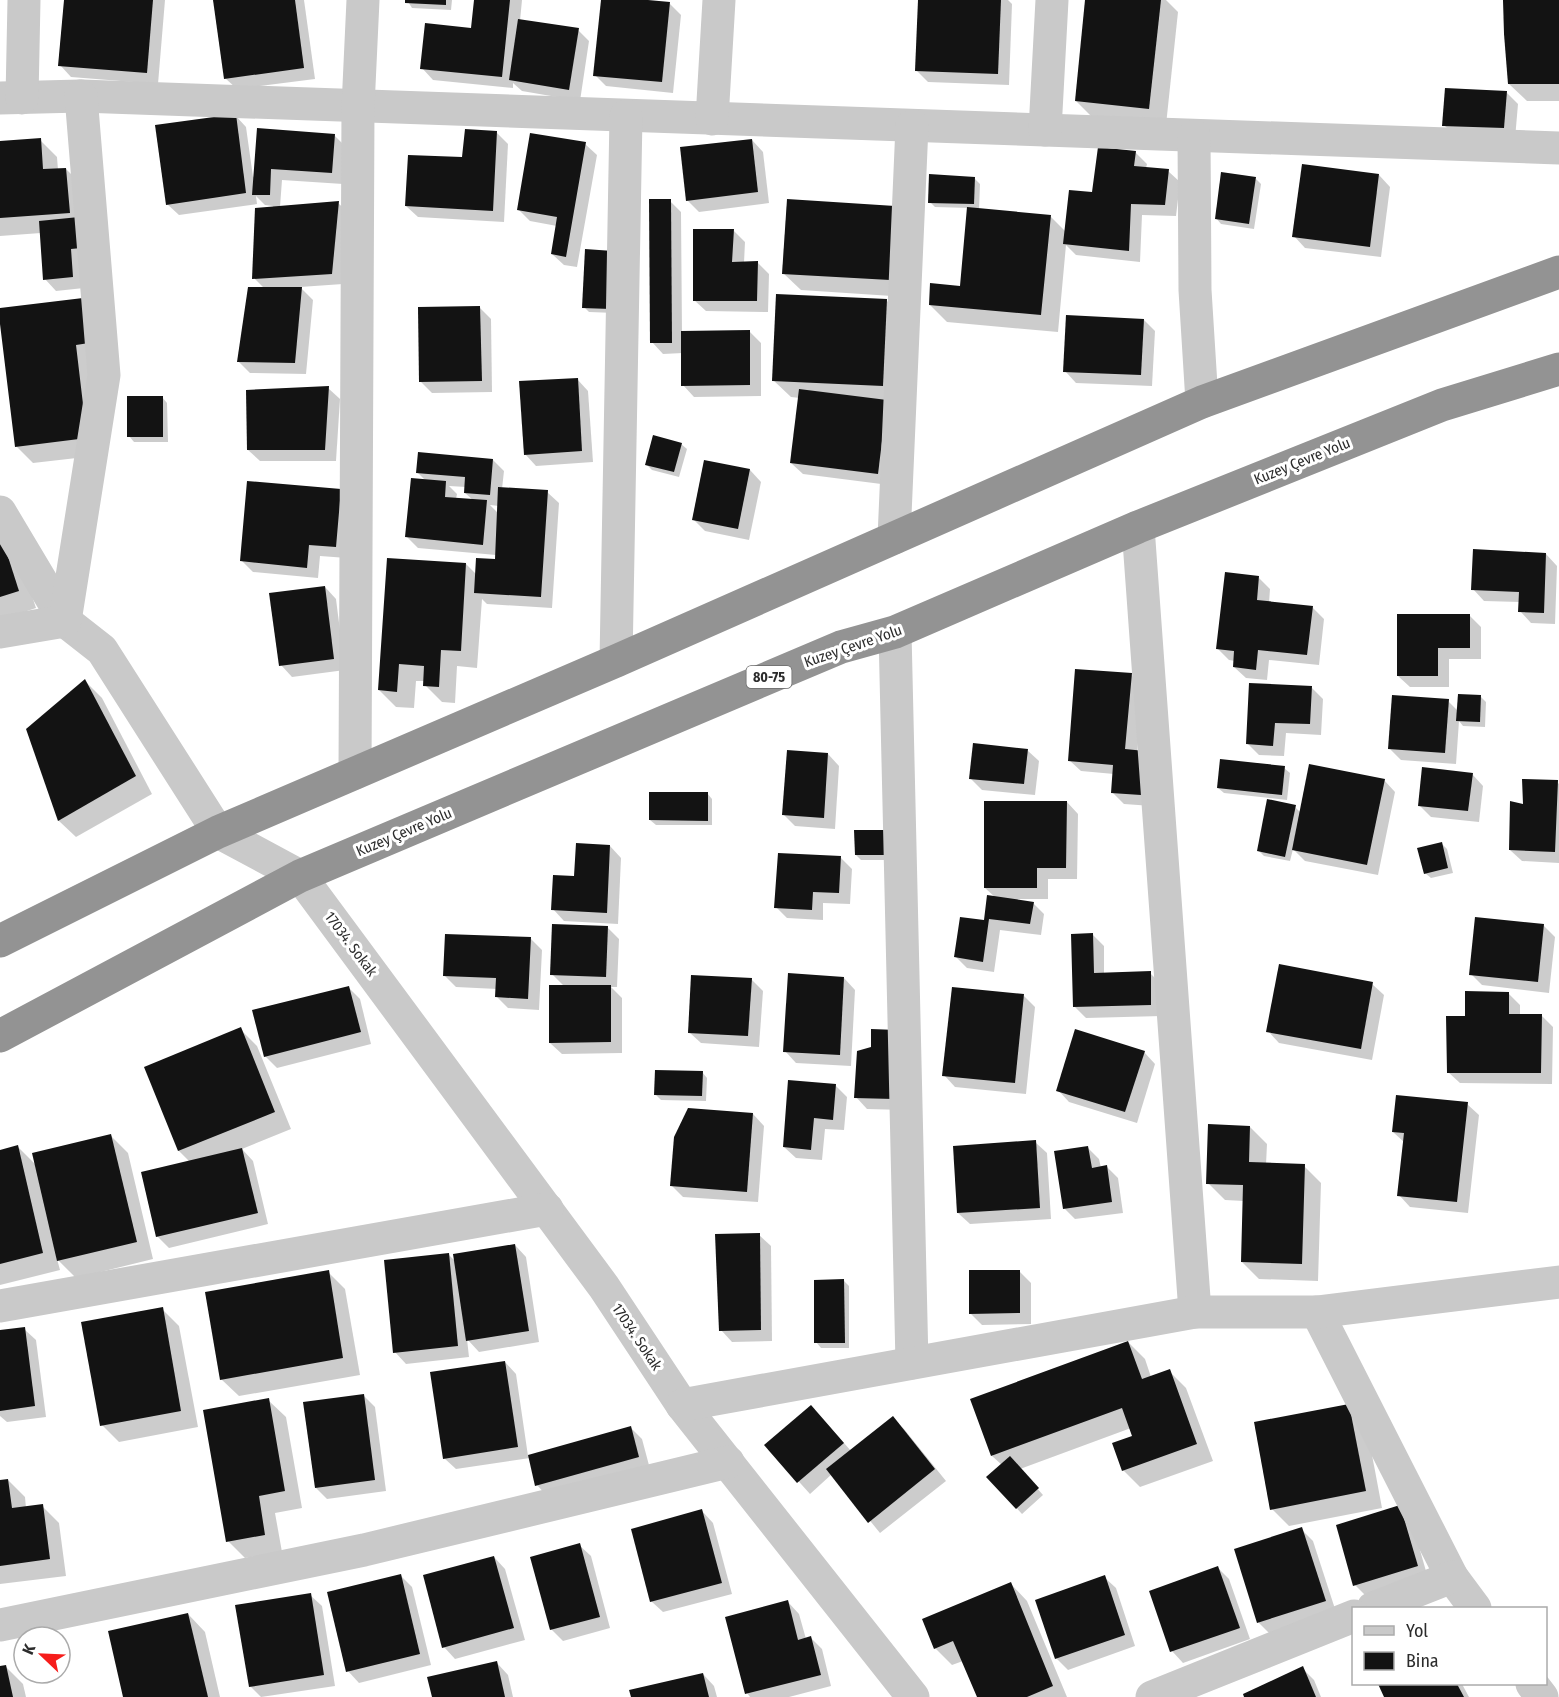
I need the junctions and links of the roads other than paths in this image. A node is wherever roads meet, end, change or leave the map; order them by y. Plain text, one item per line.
1 (24, 0) edge
2 (363, 0) edge
3 (719, 0) edge
4 (1052, 0) edge
5 (81, 96) junction
6 (11, 98) edge
7 (358, 107) junction
8 (626, 116) junction
9 (712, 119) junction
10 (912, 126) junction
11 (1045, 130) junction
12 (1194, 136) junction
13 (1559, 148) edge
14 (1559, 272) edge
15 (1559, 369) edge
16 (1202, 402) junction
17 (0, 512) edge
18 (1138, 527) junction
19 (894, 538) junction
20 (65, 621) junction
21 (0, 632) edge
22 (896, 632) junction
23 (616, 661) junction
24 (355, 772) junction
25 (218, 832) junction
26 (300, 876) junction
27 (0, 941) edge
28 (0, 1036) edge
29 (547, 1209) junction
30 (1559, 1282) edge
31 (0, 1306) edge
32 (1195, 1312) junction
33 (1317, 1312) junction
34 (912, 1363) junction
35 (682, 1405) junction
36 (728, 1462) junction
37 (1452, 1577) junction
38 (1376, 1607) edge
39 (1474, 1607) edge
40 (1352, 1616) edge
41 (0, 1625) edge
42 (911, 1697) edge
43 (1152, 1697) edge

1 - 6 street
2 - 7 street
3 - 9 street
4 - 11 street
5 - 6 street
5 - 7 street
5 - 20 street
7 - 8 street
7 - 24 street
8 - 9 street
8 - 23 street
9 - 10 street
10 - 11 street
10 - 19 street
11 - 12 street
12 - 13 street
12 - 16 street
14 - 16 highway
15 - 18 highway, Kuzey Çevre Yolu / 80-75
16 - 19 highway
17 - 20 street, 17034. Sokak
18 - 22 highway, Kuzey Çevre Yolu / 80-75
18 - 32 street
19 - 23 highway
20 - 21 street
20 - 25 street, 17034. Sokak
22 - 26 highway, Kuzey Çevre Yolu / 80-75
22 - 34 street
23 - 24 highway
24 - 25 highway
25 - 26 street, 17034. Sokak
25 - 27 highway
26 - 28 highway, Kuzey Çevre Yolu / 80-75
26 - 29 street, 17034. Sokak
29 - 31 street
29 - 35 street, 17034. Sokak
30 - 33 street
32 - 33 street
32 - 34 street
33 - 37 street
34 - 35 street
35 - 36 street, 17034. Sokak
36 - 41 street
36 - 42 street, 17034. Sokak
37 - 38 street
37 - 39 street
40 - 43 street

